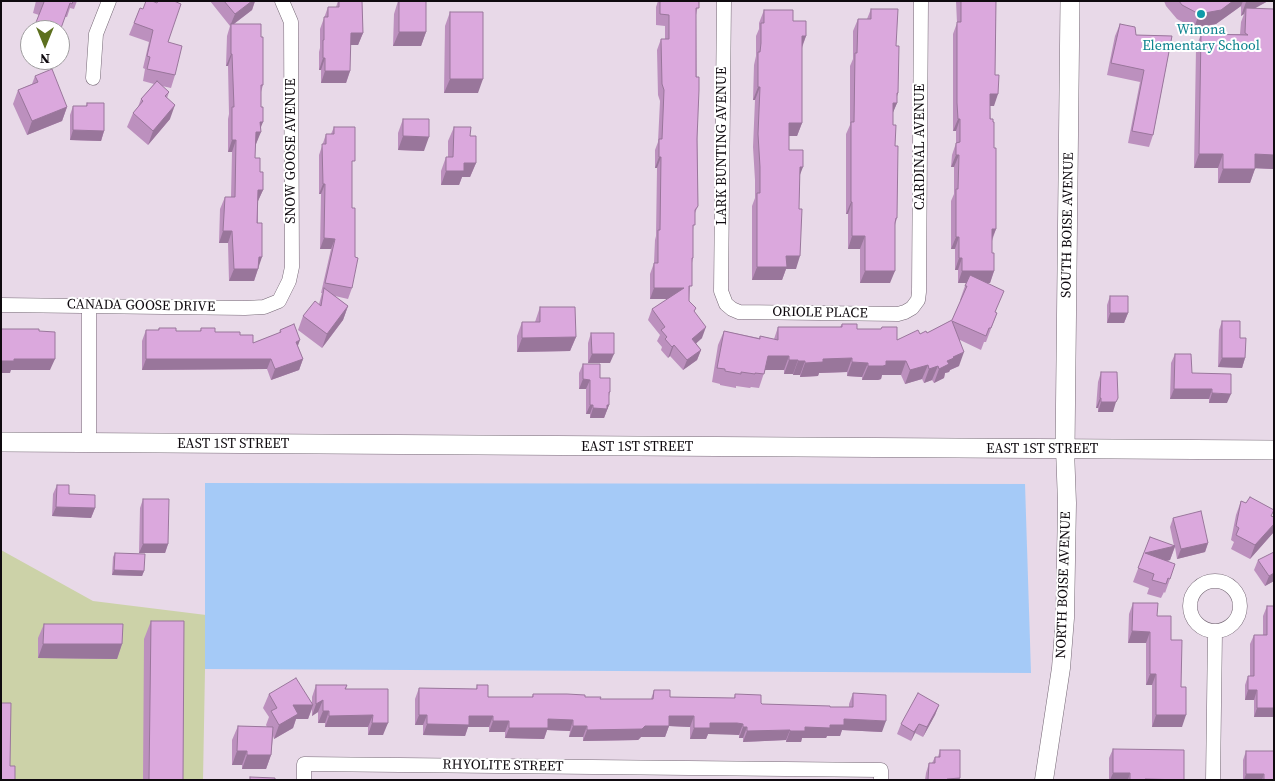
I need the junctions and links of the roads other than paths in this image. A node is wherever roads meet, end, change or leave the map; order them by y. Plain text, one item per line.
1 (109, 1) edge
2 (282, 1) edge
3 (724, 1) edge
4 (921, 1) edge
5 (1070, 1) edge
6 (94, 78) dead end
7 (721, 291) joint
8 (920, 292) joint
9 (279, 301) joint
10 (1, 305) edge
11 (89, 305) junction
12 (1, 442) edge
13 (89, 443) junction
14 (1065, 449) junction
15 (1274, 450) edge
16 (1215, 632) dead end
17 (881, 775) edge
18 (304, 780) edge
19 (1044, 780) edge
20 (1213, 780) edge

1 - 6 street
2 - 9 street, SNOW GOOSE AVENUE
3 - 7 street, LARK BUNTING AVENUE
4 - 8 street, CARDINAL AVENUE
5 - 14 main road, SOUTH BOISE AVENUE
7 - 8 street, ORIOLE PLACE
9 - 11 street, CANADA GOOSE DRIVE
10 - 11 street, CANADA GOOSE DRIVE
11 - 13 street
12 - 13 main road, EAST 1ST STREET
13 - 14 main road, EAST 1ST STREET
14 - 15 main road, EAST 1ST STREET
14 - 19 street, NORTH BOISE AVENUE
16 - 20 street
17 - 18 street, RHYOLITE STREET

